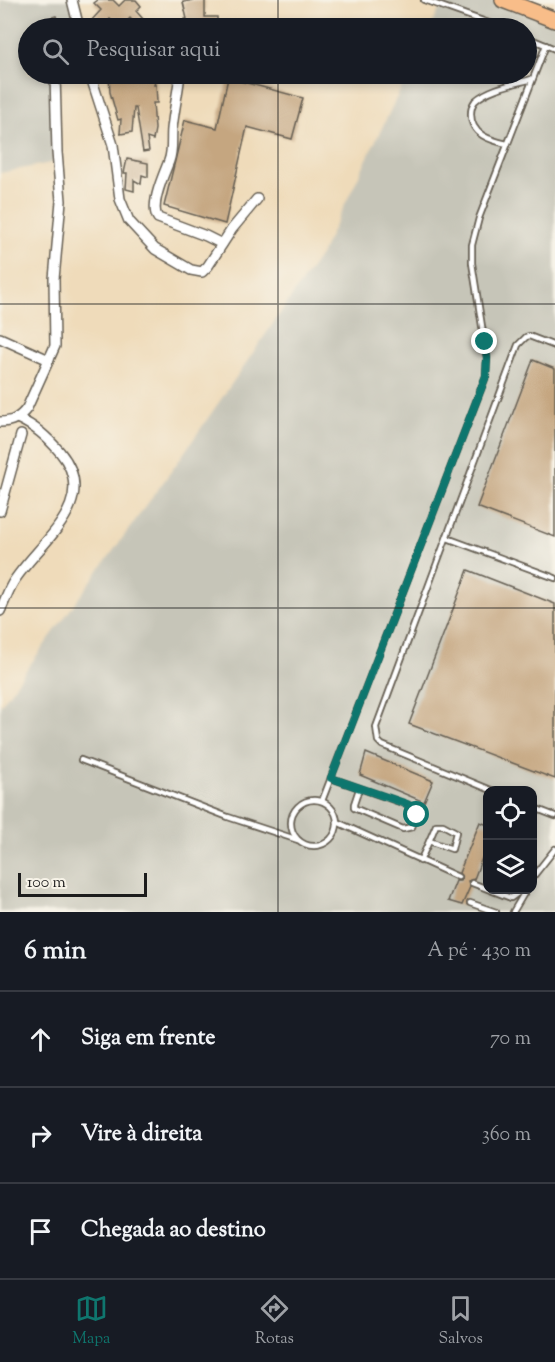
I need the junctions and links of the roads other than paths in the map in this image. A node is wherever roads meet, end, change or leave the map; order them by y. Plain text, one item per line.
1 (72, 0) edge
2 (424, 0) edge
3 (502, 0) edge
4 (430, 1) edge
5 (75, 18) edge
6 (476, 18) edge
7 (555, 20) edge
8 (537, 41) edge
9 (546, 45) junction
10 (555, 48) edge
11 (537, 67) edge
12 (55, 84) edge
13 (93, 84) edge
14 (179, 84) edge
15 (517, 84) edge
16 (530, 84) edge
17 (507, 144) junction
18 (257, 199) dead end
19 (222, 244) junction
20 (0, 338) edge
21 (555, 346) edge
22 (49, 360) junction
23 (17, 418) junction
24 (0, 422) edge
25 (21, 435) dead end
26 (0, 511) edge
27 (447, 538) junction
28 (555, 578) edge
29 (0, 610) edge
30 (81, 760) dead end
31 (331, 778) junction
32 (483, 787) edge
33 (359, 789) junction
34 (322, 801) junction
35 (537, 809) edge
36 (555, 816) edge
37 (337, 822) junction
38 (298, 840) junction
39 (429, 841) junction
40 (555, 849) edge
41 (420, 861) junction
42 (537, 873) edge
43 (458, 877) dead end
44 (472, 883) dead end
45 (483, 887) edge
46 (501, 894) edge
47 (518, 894) edge
48 (522, 894) edge
49 (470, 903) dead end
50 (496, 912) edge
51 (513, 912) edge

1 - 5 street
2 - 4 lane
3 - 7 main road
4 - 6 lane
8 - 9 lane
9 - 10 lane
9 - 11 lane
12 - 22 street
13 - 19 street
14 - 19 street
15 - 17 lane
16 - 17 lane
17 - 31 lane
18 - 19 street
20 - 22 street
21 - 27 lane
22 - 23 street
23 - 24 street
23 - 29 street
25 - 26 street
27 - 28 lane
27 - 32 lane
30 - 38 lane
31 - 33 lane
31 - 34 lane
33 - 33 lane
34 - 37 lane
34 - 38 lane
35 - 36 lane
37 - 38 lane
37 - 41 lane
39 - 39 lane
39 - 41 lane
40 - 42 lane
41 - 43 lane
44 - 45 lane
46 - 47 lane
48 - 51 lane
49 - 50 lane

